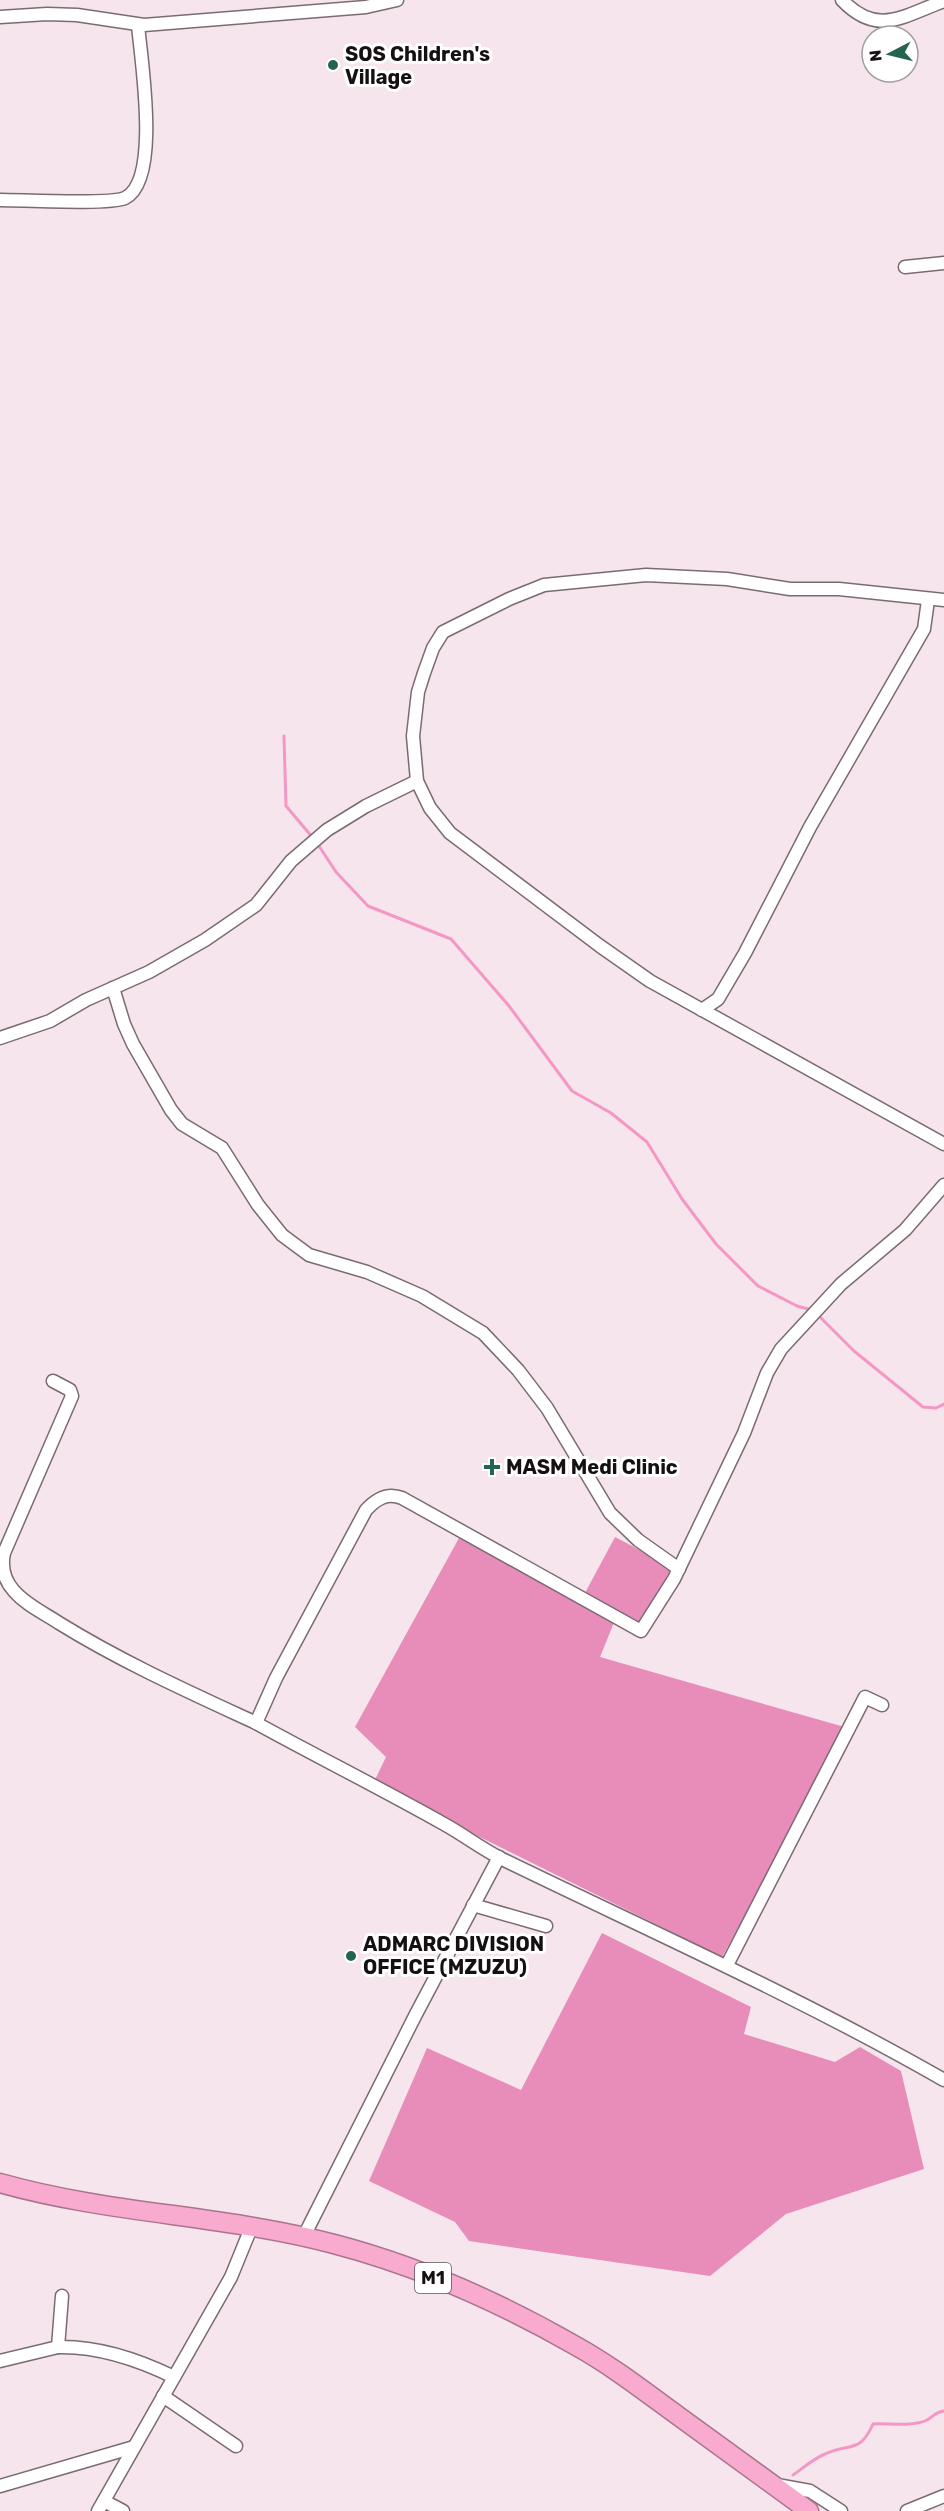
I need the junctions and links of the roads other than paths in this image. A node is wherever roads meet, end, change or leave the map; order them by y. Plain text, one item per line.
1 (397, 0) edge
2 (842, 0) edge
3 (944, 1) edge
4 (0, 17) edge
5 (138, 25) junction
6 (0, 200) edge
7 (944, 263) edge
8 (905, 267) dead end
9 (928, 600) junction
10 (944, 600) edge
11 (417, 781) junction
12 (113, 988) junction
13 (702, 1010) junction
14 (0, 1038) edge
15 (944, 1144) edge
16 (944, 1185) edge
17 (53, 1381) dead end
18 (679, 1569) junction
19 (882, 1705) dead end
20 (256, 1723) junction
21 (499, 1857) junction
22 (473, 1905) junction
23 (546, 1926) dead end
24 (727, 1965) junction
25 (944, 2080) edge
26 (0, 2183) edge
27 (250, 2228) junction
28 (303, 2238) junction
29 (62, 2296) dead end
30 (58, 2347) junction
31 (0, 2361) edge
32 (174, 2377) junction
33 (163, 2396) junction
34 (236, 2446) dead end
35 (134, 2447) junction
36 (773, 2485) junction
37 (0, 2486) edge
38 (944, 2496) edge
39 (101, 2506) edge
40 (123, 2511) edge
41 (809, 2511) edge
42 (841, 2511) edge
43 (907, 2511) edge

1 - 5 street
2 - 3 street
4 - 5 street
5 - 6 street
7 - 8 street
9 - 10 street
9 - 11 street
9 - 13 street
11 - 12 street
11 - 13 street
12 - 14 street
12 - 18 street
13 - 15 street
16 - 18 street
17 - 20 street
18 - 20 street
19 - 24 street
20 - 21 street
21 - 22 street
21 - 24 street
22 - 23 street
22 - 28 street
24 - 25 street
26 - 27 highway, M1
27 - 28 highway, M1
27 - 32 street
28 - 36 highway, M1
29 - 30 street
30 - 31 street
30 - 32 street
32 - 33 street
33 - 34 street
33 - 35 street
35 - 37 street
35 - 39 street
36 - 41 highway, M1
36 - 42 street
38 - 43 street
39 - 40 street

